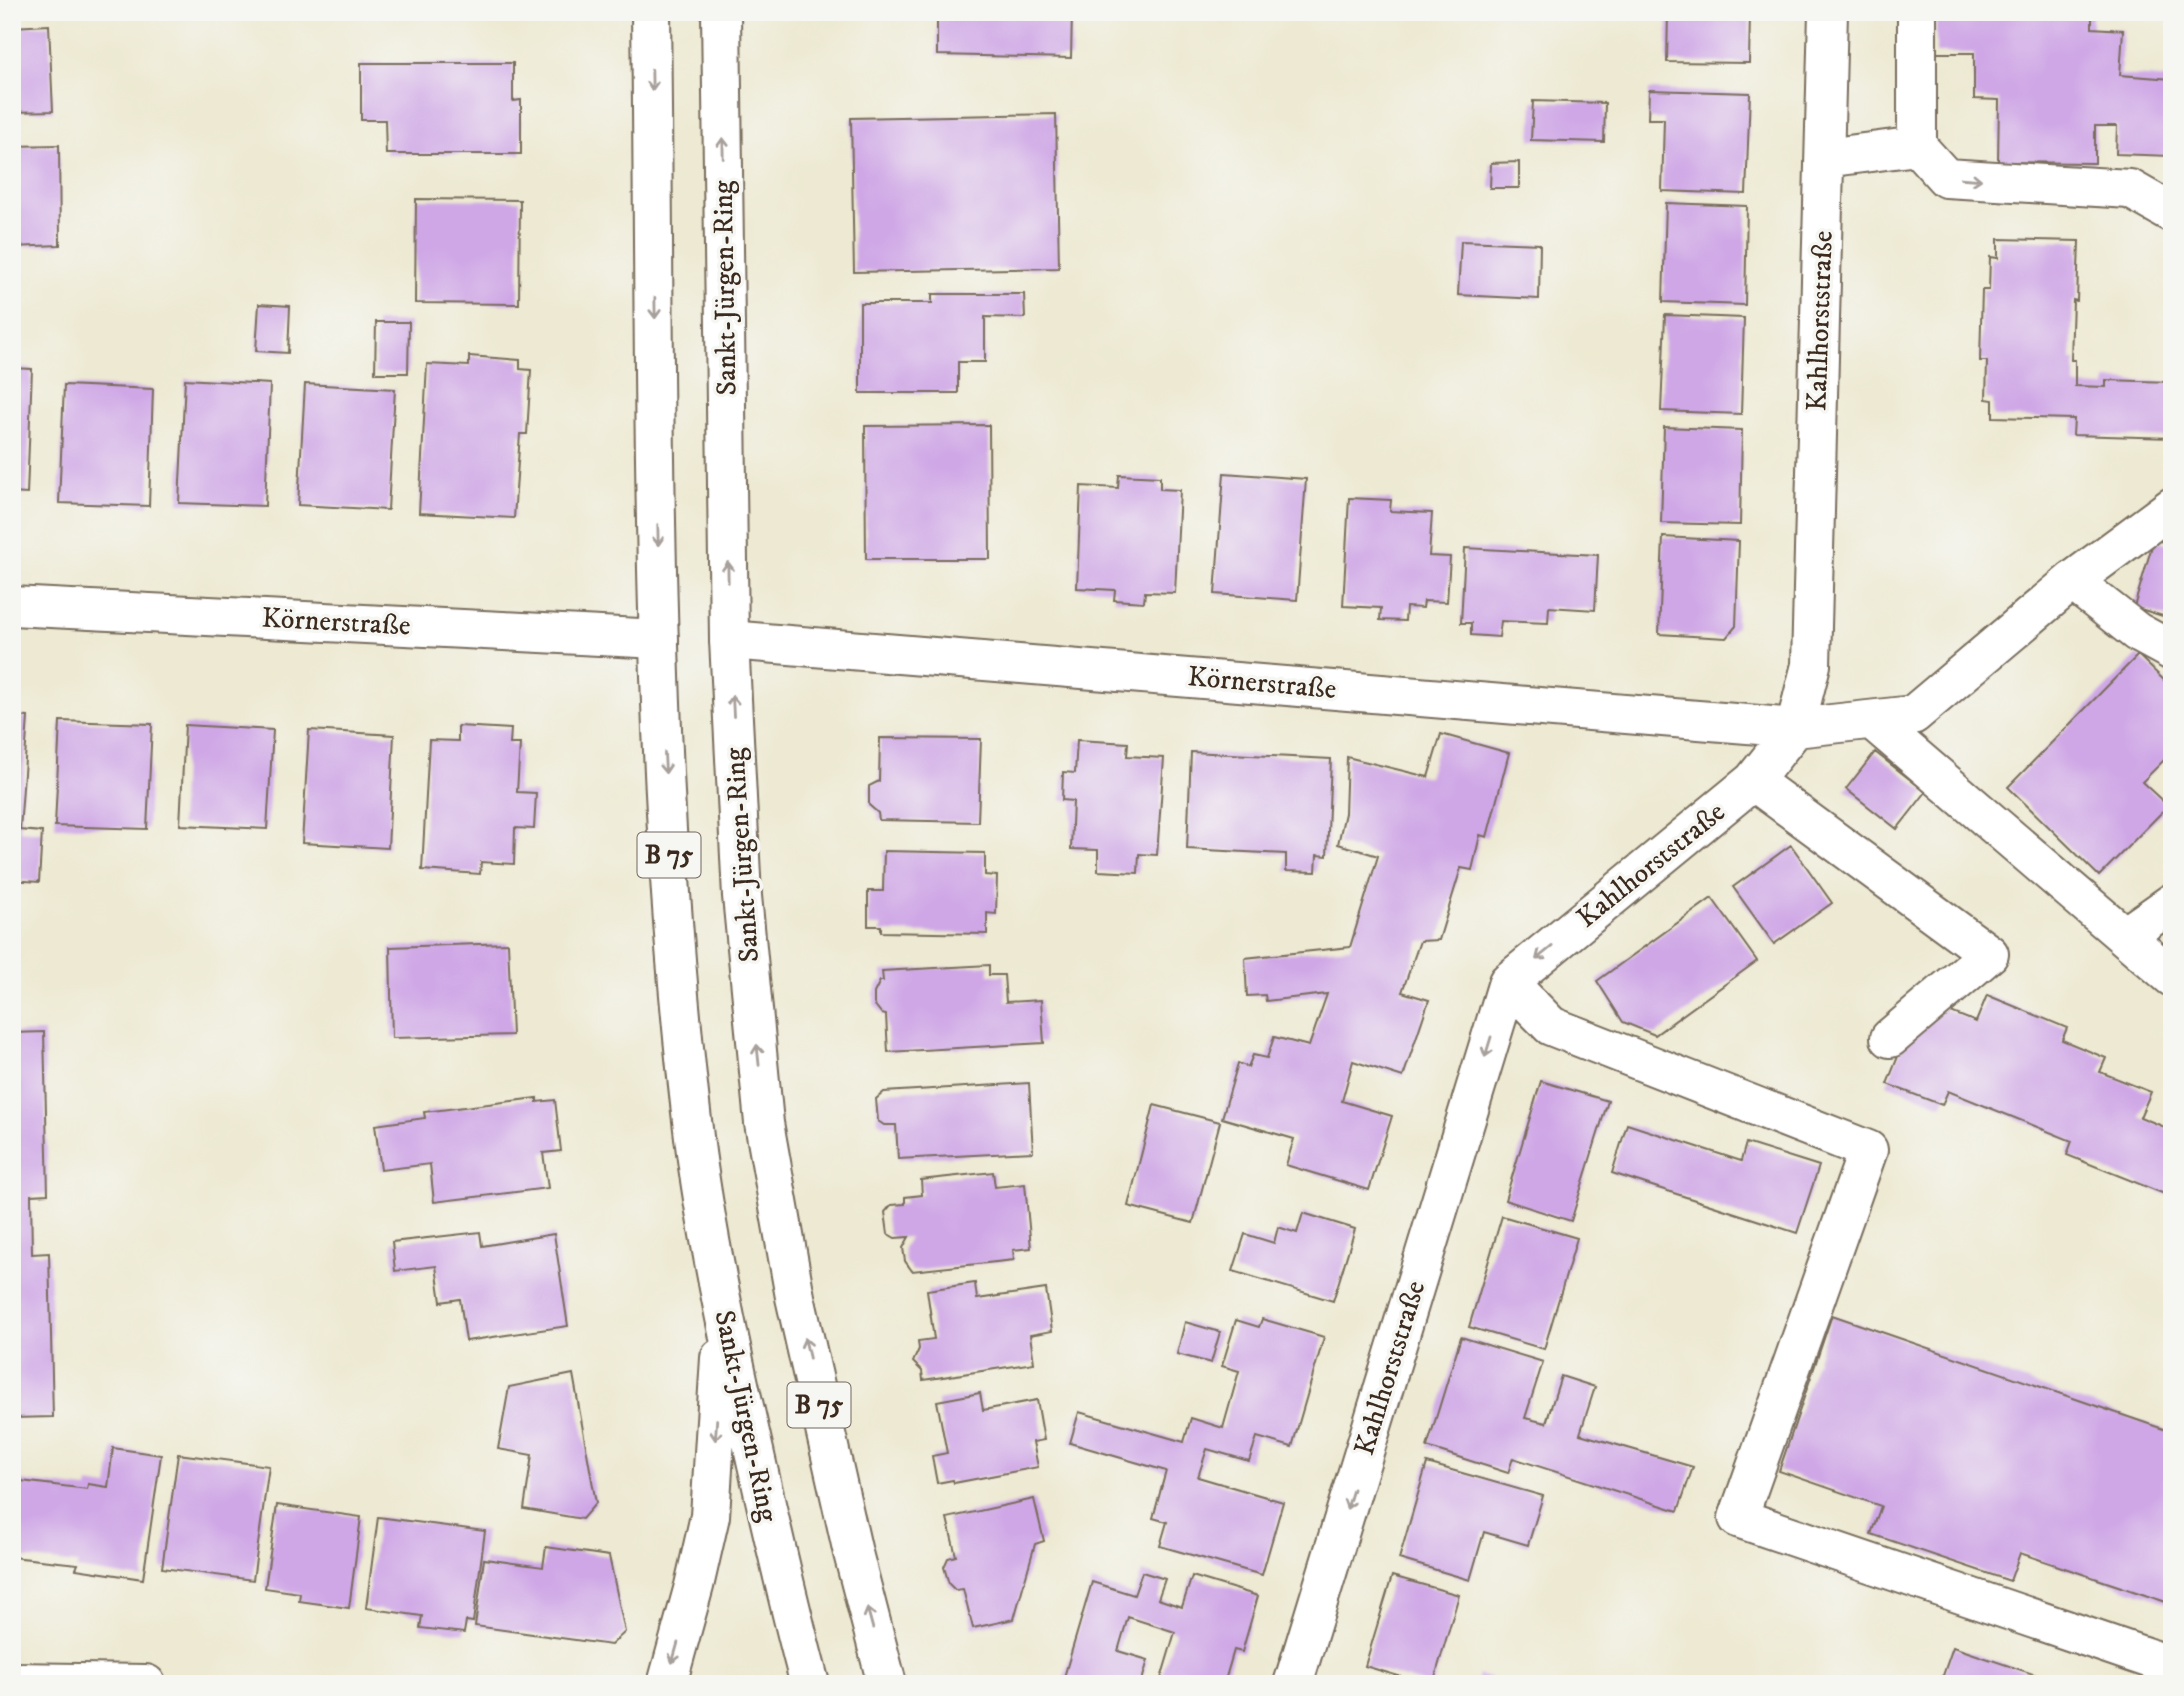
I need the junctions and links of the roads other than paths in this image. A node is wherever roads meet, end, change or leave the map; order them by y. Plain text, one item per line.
1 (651, 12) edge
2 (721, 12) edge
3 (1828, 12) edge
4 (1917, 12) edge
5 (1917, 146) junction
6 (1825, 158) junction
7 (2172, 213) edge
8 (2172, 507) edge
9 (2072, 581) junction
10 (12, 606) edge
11 (659, 639) junction
12 (729, 640) junction
13 (2172, 652) edge
14 (1872, 720) junction
15 (1795, 728) junction
16 (1753, 781) junction
17 (2172, 903) edge
18 (2125, 936) junction
19 (2172, 976) edge
20 (1508, 982) junction
21 (1890, 1038) dead end
22 (723, 1314) junction
23 (2172, 1666) edge
24 (12, 1682) edge
25 (146, 1684) edge
26 (667, 1684) edge
27 (810, 1684) edge
28 (887, 1684) edge
29 (1293, 1684) edge

1 -> 11 main road, Sankt-Jürgen-Ring / B 75
12 -> 2 main road, Sankt-Jürgen-Ring / B 75
3 - 6 main road, Kahlhorststraße
4 - 5 main road
5 - 6 main road
5 -> 7 main road
6 - 15 main road, Kahlhorststraße
8 - 9 main road, Körnerstraße
9 - 13 main road
9 - 14 main road, Körnerstraße
10 - 11 main road, Körnerstraße
11 -> 22 main road, Sankt-Jürgen-Ring / B 75
12 - 15 main road, Körnerstraße
28 -> 12 main road, Sankt-Jürgen-Ring / B 75
14 - 15 main road, Körnerstraße
14 - 18 main road
15 - 16 main road, Kahlhorststraße
16 -> 20 main road, Kahlhorststraße
16 - 21 main road
17 - 18 main road
18 - 19 main road
20 - 23 main road
20 -> 29 main road, Kahlhorststraße
22 -> 26 main road
22 - 27 main road, Sankt-Jürgen-Ring / B 75
24 - 25 main road

